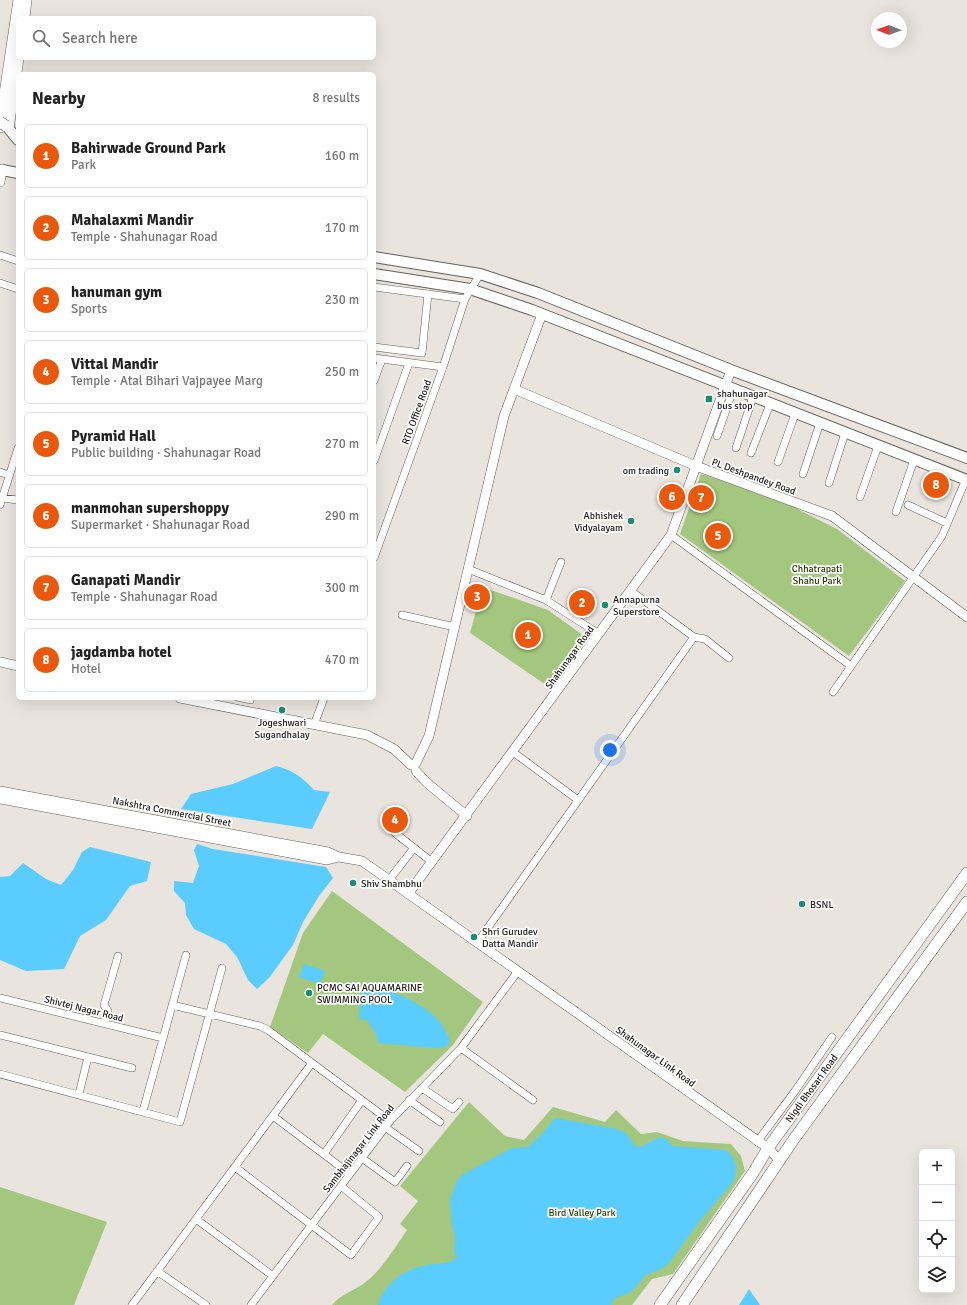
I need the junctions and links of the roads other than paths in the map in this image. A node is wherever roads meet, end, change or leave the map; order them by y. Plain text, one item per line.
1 (19, 0) edge
2 (27, 0) edge
3 (17, 16) edge
4 (25, 16) edge
5 (16, 23) edge
6 (19, 60) edge
7 (3, 124) edge
8 (16, 138) edge
9 (1, 171) edge
10 (16, 173) edge
11 (0, 182) edge
12 (0, 255) edge
13 (376, 257) edge
14 (16, 260) edge
15 (376, 274) edge
16 (480, 274) junction
17 (0, 283) edge
18 (376, 286) edge
19 (16, 288) edge
20 (470, 289) junction
21 (428, 294) junction
22 (466, 299) junction
23 (542, 314) junction
24 (376, 347) edge
25 (376, 358) edge
26 (382, 359) junction
27 (409, 363) junction
28 (443, 367) junction
29 (732, 370) junction
30 (376, 376) edge
31 (729, 388) junction
32 (514, 389) junction
33 (753, 397) junction
34 (770, 404) junction
35 (795, 414) junction
36 (820, 423) junction
37 (845, 433) junction
38 (716, 436) dead end
39 (878, 446) junction
40 (736, 448) dead end
41 (751, 453) dead end
42 (16, 454) edge
43 (376, 455) edge
44 (967, 458) edge
45 (914, 460) junction
46 (778, 462) dead end
47 (696, 466) junction
48 (0, 472) edge
49 (803, 474) dead end
50 (9, 475) junction
51 (966, 480) edge
52 (829, 483) dead end
53 (860, 498) dead end
54 (16, 500) edge
55 (1, 501) edge
56 (908, 506) dead end
57 (896, 512) dead end
58 (947, 523) junction
59 (671, 536) junction
60 (376, 548) edge
61 (561, 562) dead end
62 (468, 569) junction
63 (913, 577) junction
64 (631, 591) junction
65 (546, 600) junction
66 (402, 615) dead end
67 (967, 617) edge
68 (455, 627) junction
69 (599, 634) junction
70 (694, 637) junction
71 (729, 658) dead end
72 (0, 662) edge
73 (16, 666) edge
74 (851, 666) junction
75 (833, 692) dead end
76 (190, 700) edge
77 (323, 700) edge
78 (314, 725) junction
79 (513, 752) junction
80 (415, 766) junction
81 (0, 790) edge
82 (0, 799) edge
83 (578, 800) junction
84 (466, 816) junction
85 (395, 833) dead end
86 (414, 848) junction
87 (339, 857) junction
88 (432, 862) junction
89 (967, 873) edge
90 (389, 880) junction
91 (408, 894) junction
92 (967, 902) edge
93 (477, 943) junction
94 (186, 955) dead end
95 (118, 956) dead end
96 (222, 968) dead end
97 (518, 971) junction
98 (0, 998) edge
99 (172, 1005) junction
100 (210, 1014) junction
101 (104, 1024) junction
102 (0, 1035) edge
103 (832, 1037) dead end
104 (163, 1038) junction
105 (461, 1048) junction
106 (820, 1054) junction
107 (88, 1057) junction
108 (830, 1062) junction
109 (312, 1063) junction
110 (132, 1068) dead end
111 (0, 1074) edge
112 (422, 1088) junction
113 (79, 1094) junction
114 (800, 1094) junction
115 (362, 1100) junction
116 (409, 1100) junction
117 (533, 1100) dead end
118 (459, 1102) dead end
119 (143, 1111) junction
120 (273, 1116) junction
121 (440, 1122) dead end
122 (388, 1124) junction
123 (756, 1142) junction
124 (768, 1148) junction
125 (418, 1151) dead end
126 (324, 1154) junction
127 (362, 1158) junction
128 (780, 1160) junction
129 (407, 1166) dead end
130 (235, 1167) junction
131 (350, 1174) junction
132 (341, 1186) junction
133 (196, 1219) junction
134 (311, 1226) junction
135 (157, 1271) junction
136 (273, 1276) junction
137 (132, 1305) edge
138 (206, 1305) edge
139 (251, 1305) edge
140 (660, 1305) edge
141 (682, 1305) edge

1 - 3 main road
2 - 4 street
5 - 7 main road
6 - 7 street
7 - 8 main road
9 - 10 main road
9 - 11 street
12 - 14 street
13 - 16 main road
15 - 20 main road
16 - 20 street, RTO Office Road
16 - 29 main road
17 - 19 street
18 - 21 street
20 - 22 street, RTO Office Road
20 - 23 main road
21 - 22 street
21 - 24 street
22 - 28 street, RTO Office Road
23 - 31 main road
23 - 32 street
25 - 26 street
26 - 27 street
26 - 30 street
27 - 28 street
27 - 43 street
28 - 60 street, RTO Office Road
29 - 31 street, Shahunagar Road
29 - 44 main road
31 - 33 main road
31 - 38 street
31 - 47 street, Shahunagar Road
32 - 47 street, PL Deshpandey Road
32 - 62 street
33 - 34 main road
33 - 40 street
34 - 35 main road
34 - 41 street
35 - 36 main road
35 - 46 street
36 - 37 main road
36 - 49 street
37 - 39 main road
37 - 52 street
39 - 45 main road
39 - 53 street
42 - 50 street
45 - 51 main road
45 - 57 street
47 - 59 street, Shahunagar Road
47 - 63 street, PL Deshpandey Road
48 - 50 street
50 - 55 street
51 - 58 street
54 - 55 street
56 - 58 street
58 - 63 street
59 - 64 street, Shahunagar Road
59 - 74 street
61 - 65 street
62 - 65 street
62 - 68 street
63 - 67 street, PL Deshpandey Road
63 - 74 street
64 - 69 street, Shahunagar Road
64 - 70 street
65 - 69 street
66 - 68 street
68 - 80 street
69 - 79 street, Shahunagar Road
70 - 71 street
70 - 83 street
72 - 73 street
74 - 75 street
76 - 78 street
77 - 78 street
78 - 80 street
79 - 83 street
79 - 84 street, Shahunagar Road
80 - 84 street
81 - 87 street, Nakshtra Commercial Street
82 - 87 street, Nakshtra Commercial Street
83 - 93 street
84 - 88 street, Shahunagar Road
85 - 86 street
86 - 88 street
86 - 90 street
87 - 90 street, Nakshtra Commercial Street
88 - 91 street, Shahunagar Road
89 - 108 main road, Nigdi Bhosari Road
90 - 91 street, Nakshtra Commercial Street
91 - 93 street, Nakshtra Commercial Street
92 - 128 main road, Nigdi Bhosari Road
93 - 97 street, Nakshtra Commercial Street
94 - 99 street
95 - 101 street
96 - 100 street
97 - 105 street, Sambhajinagar Link Road
97 - 123 street, Shahunagar Link Road
98 - 101 street, Shivtej Nagar Road
99 - 100 street
99 - 104 street
100 - 109 street
100 - 119 street
101 - 104 street, Shivtej Nagar Road
102 - 107 street
103 - 106 street
104 - 119 street
105 - 112 street, Sambhajinagar Link Road
105 - 117 street
106 - 108 street
106 - 114 street
107 - 110 street
107 - 113 street
108 - 114 main road, Nigdi Bhosari Road
109 - 115 street
109 - 120 street
111 - 113 street
112 - 116 street, Sambhajinagar Link Road
112 - 118 street
113 - 119 street
114 - 123 street
114 - 124 main road, Nigdi Bhosari Road
115 - 122 street
115 - 126 street
116 - 121 street
116 - 122 street, Sambhajinagar Link Road
120 - 126 street
120 - 130 street
122 - 125 street
122 - 127 street, Sambhajinagar Link Road
123 - 124 street, Shahunagar Link Road
124 - 128 street, Shahunagar Link Road
124 - 140 main road, Nigdi Bhosari Road
126 - 131 street
127 - 129 street
127 - 131 street, Sambhajinagar Link Road
128 - 141 main road, Nigdi Bhosari Road
130 - 133 street
130 - 134 street
131 - 132 street, Sambhajinagar Link Road
132 - 134 street, Sambhajinagar Link Road
132 - 134 street
133 - 135 street
133 - 136 street
134 - 136 street, Sambhajinagar Link Road
135 - 137 street
135 - 138 street
136 - 139 street, Sambhajinagar Link Road

